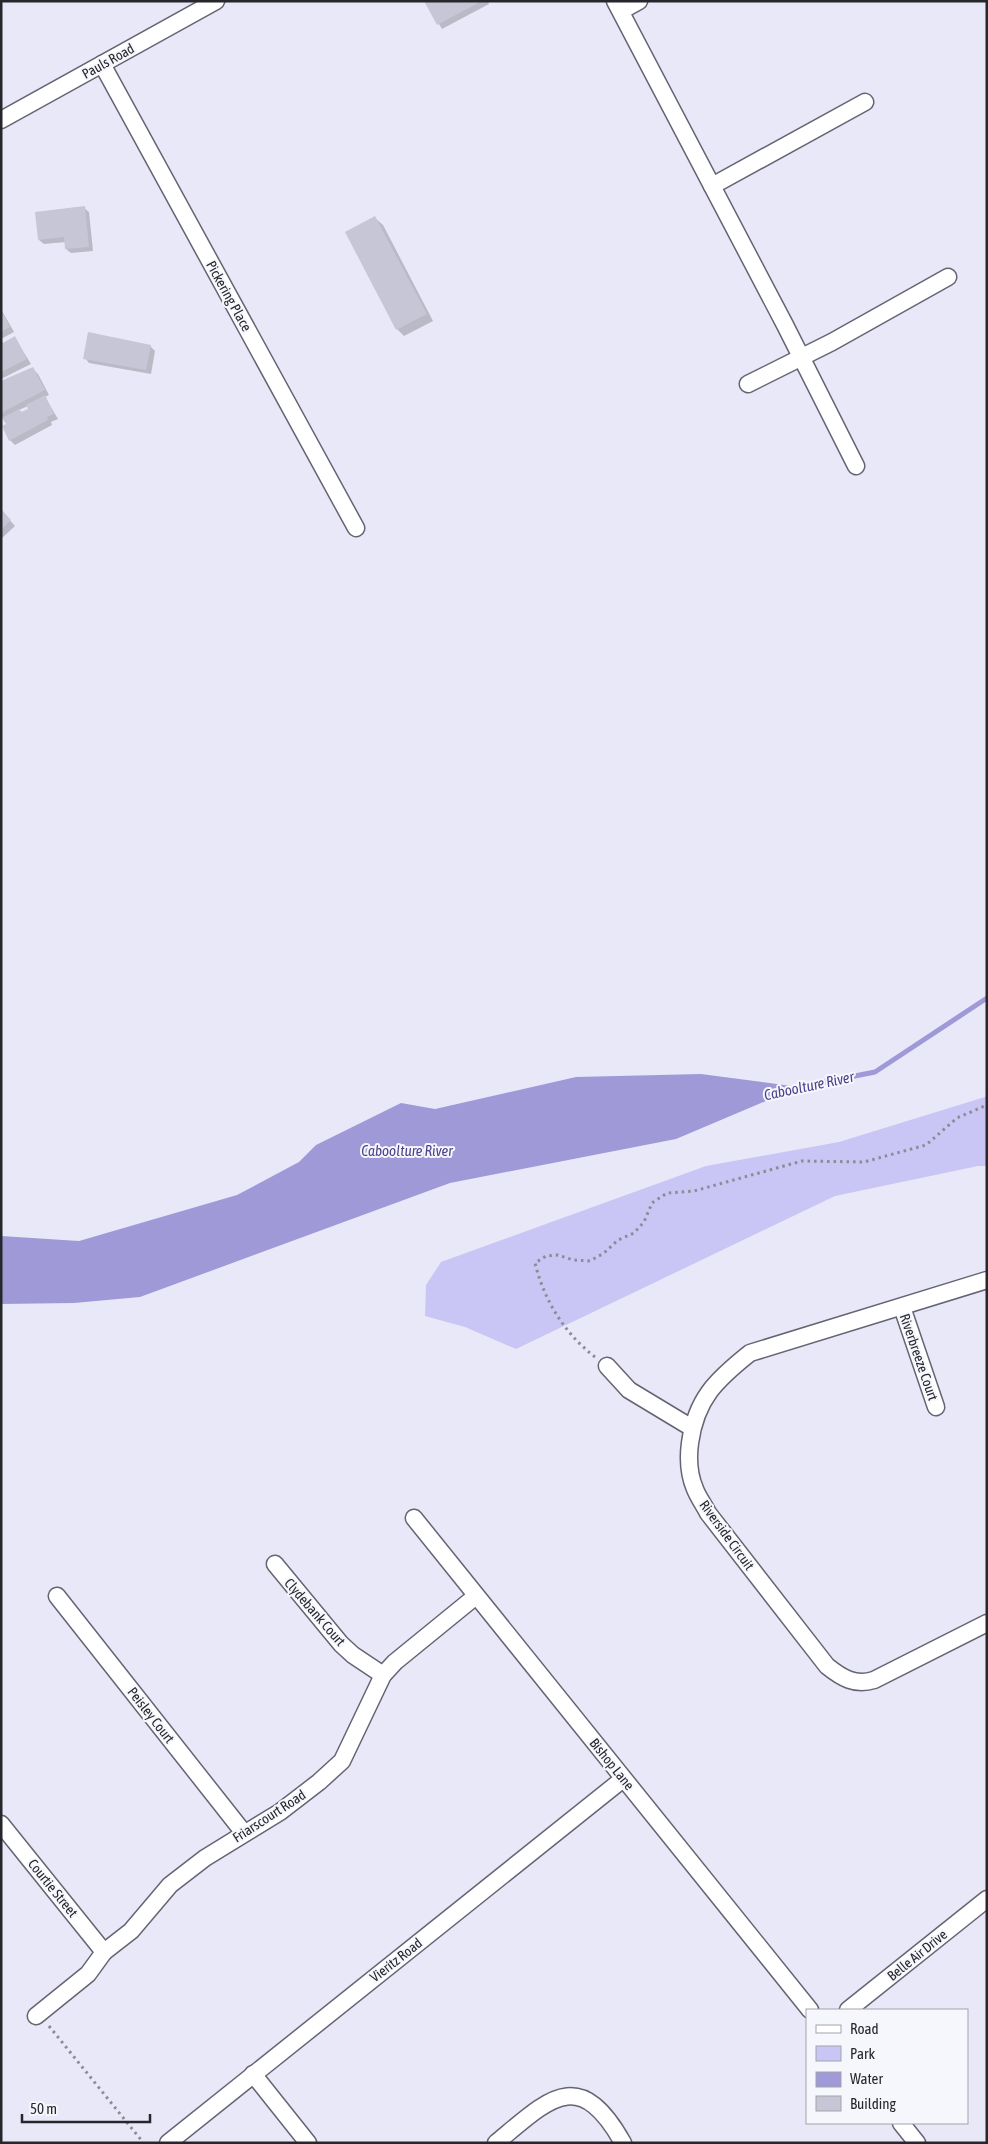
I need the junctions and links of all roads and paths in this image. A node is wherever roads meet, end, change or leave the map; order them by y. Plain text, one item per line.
1 (216, 1) edge
2 (639, 1) edge
3 (618, 6) edge
4 (102, 64) junction
5 (865, 102) dead end
6 (1, 120) edge
7 (712, 186) junction
8 (948, 277) dead end
9 (800, 357) junction
10 (748, 384) dead end
11 (856, 466) dead end
12 (356, 528) dead end
13 (987, 1105) edge
14 (987, 1280) edge
15 (902, 1307) junction
16 (607, 1366) joint
17 (936, 1406) dead end
18 (692, 1428) junction
19 (414, 1518) dead end
20 (274, 1564) dead end
21 (57, 1596) dead end
22 (476, 1596) junction
23 (987, 1623) edge
24 (383, 1675) junction
25 (624, 1779) junction
26 (1, 1824) edge
27 (244, 1833) junction
28 (987, 1899) edge
29 (104, 1952) junction
30 (809, 2009) edge
31 (849, 2009) edge
32 (38, 2015) joint
33 (253, 2074) junction
34 (902, 2124) edge
35 (142, 2141) dead end
36 (168, 2143) edge
37 (308, 2143) edge
38 (496, 2143) edge
39 (623, 2143) edge
40 (918, 2143) edge

1 - 4 street, Pauls Road
2 - 3 street
3 - 7 street
4 - 6 street, Pauls Road
4 - 12 street, Pickering Place
5 - 7 street
7 - 9 street
8 - 9 street
9 - 10 street
9 - 11 street
13 - 16 path
14 - 15 street, Riverside Circuit
15 - 17 street, Riverbreeze Court
15 - 18 street, Riverside Circuit
16 - 18 street
18 - 23 street, Riverside Circuit
19 - 22 street, Bishop Lane
20 - 24 street, Clydebank Court
21 - 27 street, Peisley Court
22 - 24 street, Friarscourt Road
22 - 25 street, Bishop Lane
24 - 27 street, Friarscourt Road
25 - 30 street, Bishop Lane
25 - 33 street, Vieritz Road
26 - 29 street, Courtie Street
27 - 29 street, Friarscourt Road
28 - 31 street, Belle Air Drive
29 - 32 street, Friarscourt Road
32 - 35 path
33 - 36 street, Vieritz Road
33 - 37 street
34 - 40 street
38 - 39 street

